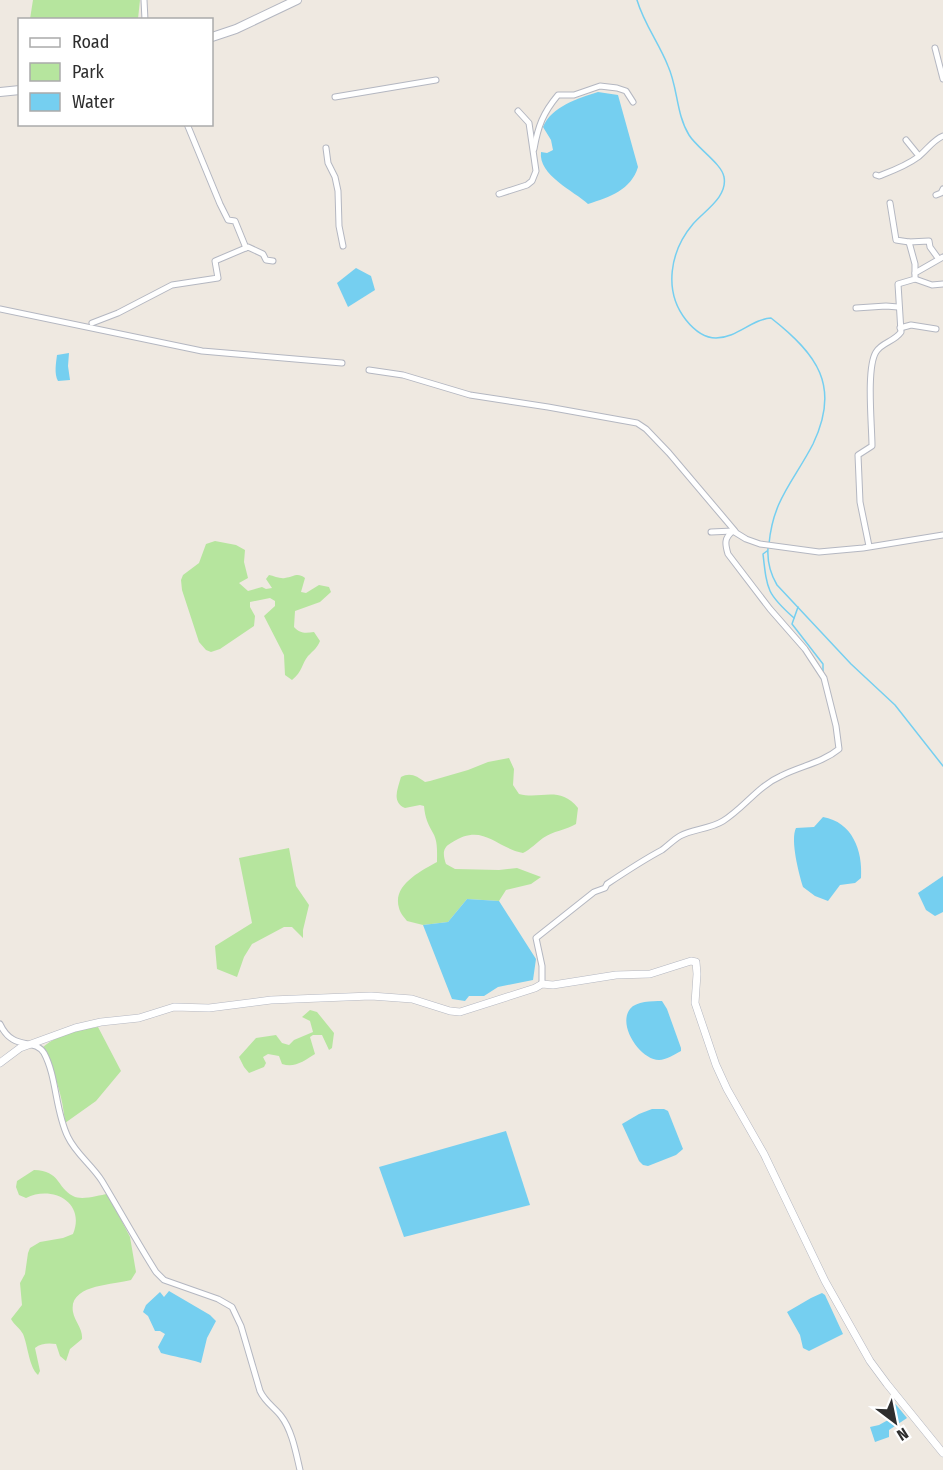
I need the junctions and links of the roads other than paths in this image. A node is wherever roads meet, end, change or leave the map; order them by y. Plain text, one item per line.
1 (144, 0) edge
2 (297, 0) edge
3 (145, 18) edge
4 (213, 37) edge
5 (935, 48) dead end
6 (943, 79) edge
7 (436, 80) dead end
8 (18, 90) edge
9 (0, 92) edge
10 (335, 97) dead end
11 (633, 102) dead end
12 (518, 111) dead end
13 (188, 126) edge
14 (943, 136) edge
15 (906, 140) dead end
16 (326, 148) dead end
17 (534, 149) junction
18 (919, 156) junction
19 (876, 175) dead end
20 (943, 189) edge
21 (499, 194) dead end
22 (936, 195) dead end
23 (890, 203) dead end
24 (909, 242) junction
25 (343, 246) dead end
26 (246, 248) junction
27 (941, 258) edge
28 (273, 261) dead end
29 (915, 276) junction
30 (943, 284) edge
31 (898, 307) junction
32 (856, 308) dead end
33 (0, 309) edge
34 (92, 323) dead end
35 (900, 328) junction
36 (936, 329) dead end
37 (342, 363) dead end
38 (369, 370) dead end
39 (711, 532) dead end
40 (735, 532) junction
41 (943, 535) edge
42 (869, 546) junction
43 (542, 984) junction
44 (0, 1024) edge
45 (32, 1045) junction
46 (0, 1063) edge
47 (943, 1454) edge
48 (300, 1470) edge

1 - 3 street
2 - 4 main road
5 - 6 street
7 - 10 street
8 - 9 main road
11 - 17 street
12 - 17 street
13 - 26 street
14 - 18 street
15 - 18 street
16 - 25 street
17 - 21 street
18 - 19 street
20 - 22 street
23 - 24 street
24 - 27 street
24 - 29 street
26 - 28 street
26 - 34 street
27 - 29 street
29 - 30 street
29 - 31 street
31 - 32 street
31 - 35 street
33 - 37 street
35 - 36 street
35 - 42 street
38 - 40 street
39 - 40 street
40 - 42 street
40 - 43 street
41 - 42 street
43 - 45 street
43 - 47 street
44 - 45 street
45 - 46 street
45 - 48 street

